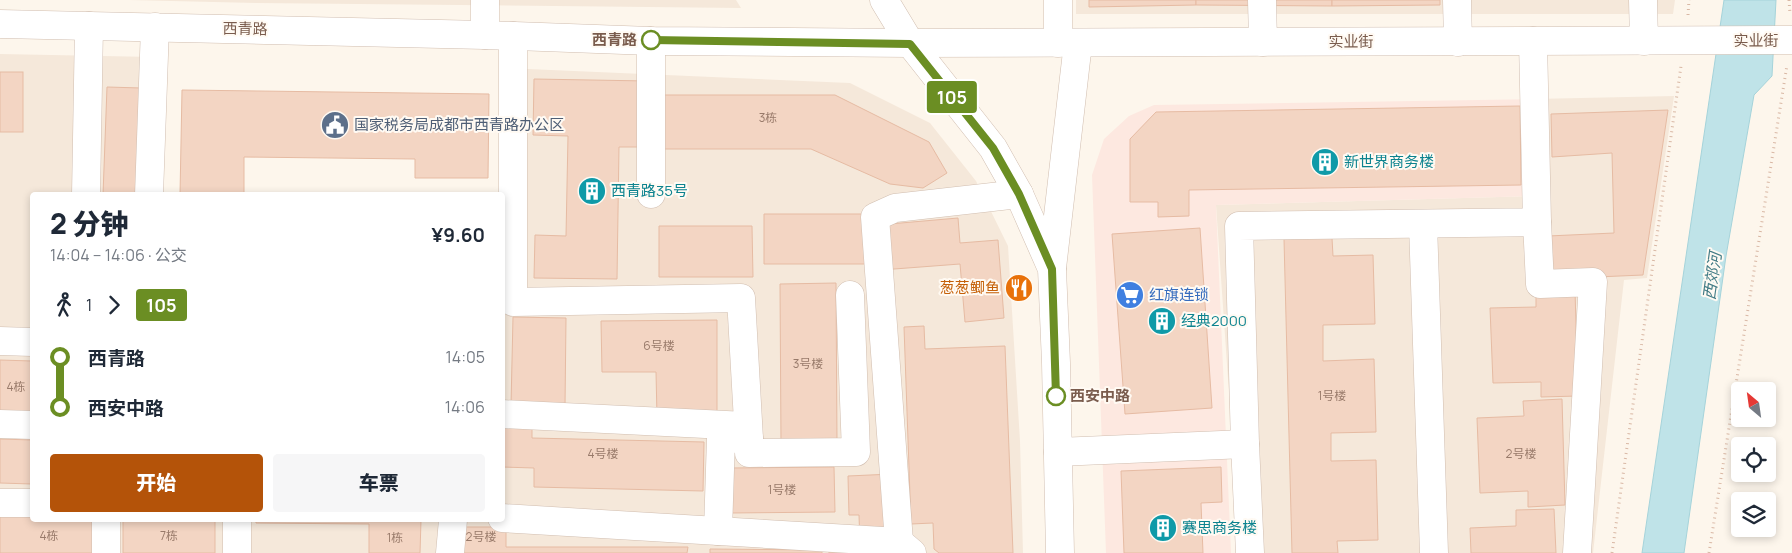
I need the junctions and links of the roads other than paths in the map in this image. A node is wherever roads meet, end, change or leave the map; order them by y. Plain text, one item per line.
1 (484, 0) edge
2 (884, 0) edge
3 (1058, 0) edge
4 (1262, 0) edge
5 (1457, 0) edge
6 (1643, 0) edge
7 (0, 24) edge
8 (90, 26) junction
9 (155, 27) junction
10 (485, 35) junction
11 (513, 36) junction
12 (651, 40) junction
13 (1792, 40) edge
14 (1533, 41) junction
15 (1644, 41) junction
16 (1263, 42) junction
17 (1458, 42) junction
18 (1068, 43) junction
19 (910, 44) junction
20 (86, 192) edge
21 (149, 192) edge
22 (651, 194) dead end
23 (1019, 194) junction
24 (508, 222) edge
25 (1537, 222) junction
26 (1423, 224) junction
27 (1052, 269) junction
28 (850, 296) dead end
29 (508, 310) edge
30 (0, 341) edge
31 (30, 342) edge
32 (505, 414) edge
33 (0, 424) edge
34 (30, 425) edge
35 (748, 432) junction
36 (1245, 444) junction
37 (1058, 452) junction
38 (0, 503) edge
39 (30, 503) edge
40 (505, 518) edge
41 (106, 522) edge
42 (237, 522) edge
43 (453, 522) edge
44 (718, 531) junction
45 (906, 547) edge
46 (106, 553) edge
47 (237, 553) edge
48 (450, 553) edge
49 (1060, 553) edge
50 (1250, 553) edge
51 (1434, 553) edge
52 (1577, 553) edge

1 - 10 street
2 - 19 street
3 - 18 street
4 - 16 street
5 - 17 street
6 - 15 street
7 - 8 street, 西青路
8 - 9 street, 西青路
8 - 20 street
9 - 10 street, 西青路
9 - 21 street
10 - 11 street, 西青路
11 - 12 street, 西青路
11 - 24 street
12 - 19 street, 西青路
12 - 22 street
13 - 15 street, 实业街
14 - 15 street, 实业街
14 - 17 street, 实业街
14 - 25 street
16 - 17 street, 实业街
16 - 18 street, 实业街
18 - 19 street, 实业街
18 - 27 street
19 - 23 street
23 - 27 street
23 - 45 street
24 - 29 street
25 - 26 street
25 - 52 street
26 - 36 street
26 - 51 street
27 - 37 street
28 - 35 street
29 - 35 street
30 - 31 street
32 - 35 street
33 - 34 street
35 - 44 street
36 - 37 street
36 - 50 street
37 - 49 street
38 - 39 street
40 - 44 street
41 - 46 street
42 - 47 street
43 - 48 street
44 - 45 street

